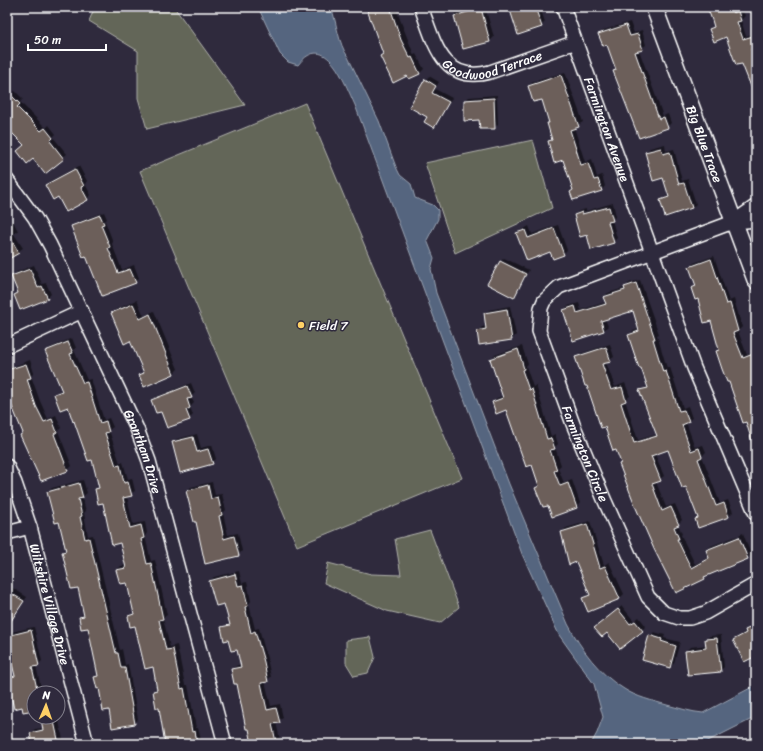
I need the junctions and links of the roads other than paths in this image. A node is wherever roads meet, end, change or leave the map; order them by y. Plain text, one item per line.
1 (421, 7) edge
2 (563, 7) edge
3 (654, 7) edge
4 (576, 42) junction
5 (7, 180) edge
6 (756, 206) edge
7 (756, 220) edge
8 (733, 222) junction
9 (652, 252) junction
10 (756, 281) edge
11 (82, 311) junction
12 (7, 346) edge
13 (7, 466) edge
14 (756, 514) edge
15 (30, 527) junction
16 (7, 533) edge
17 (756, 584) edge
18 (87, 744) edge
19 (225, 744) edge

1 - 4 street, Goodwood Terrace
2 - 4 street, Farmington Avenue
3 - 8 street, Big Blue Trace
4 - 9 street, Farmington Avenue
5 - 11 street, Grantham Drive
6 - 8 street
7 - 8 street
8 - 9 street, Farmington Circle
8 - 10 street, Big Blue Trace
9 - 14 street
9 - 17 street, Farmington Circle
11 - 12 street
11 - 19 street, Grantham Drive
13 - 15 street, Wiltshire Village Drive
15 - 16 street
15 - 18 street, Wiltshire Village Drive

